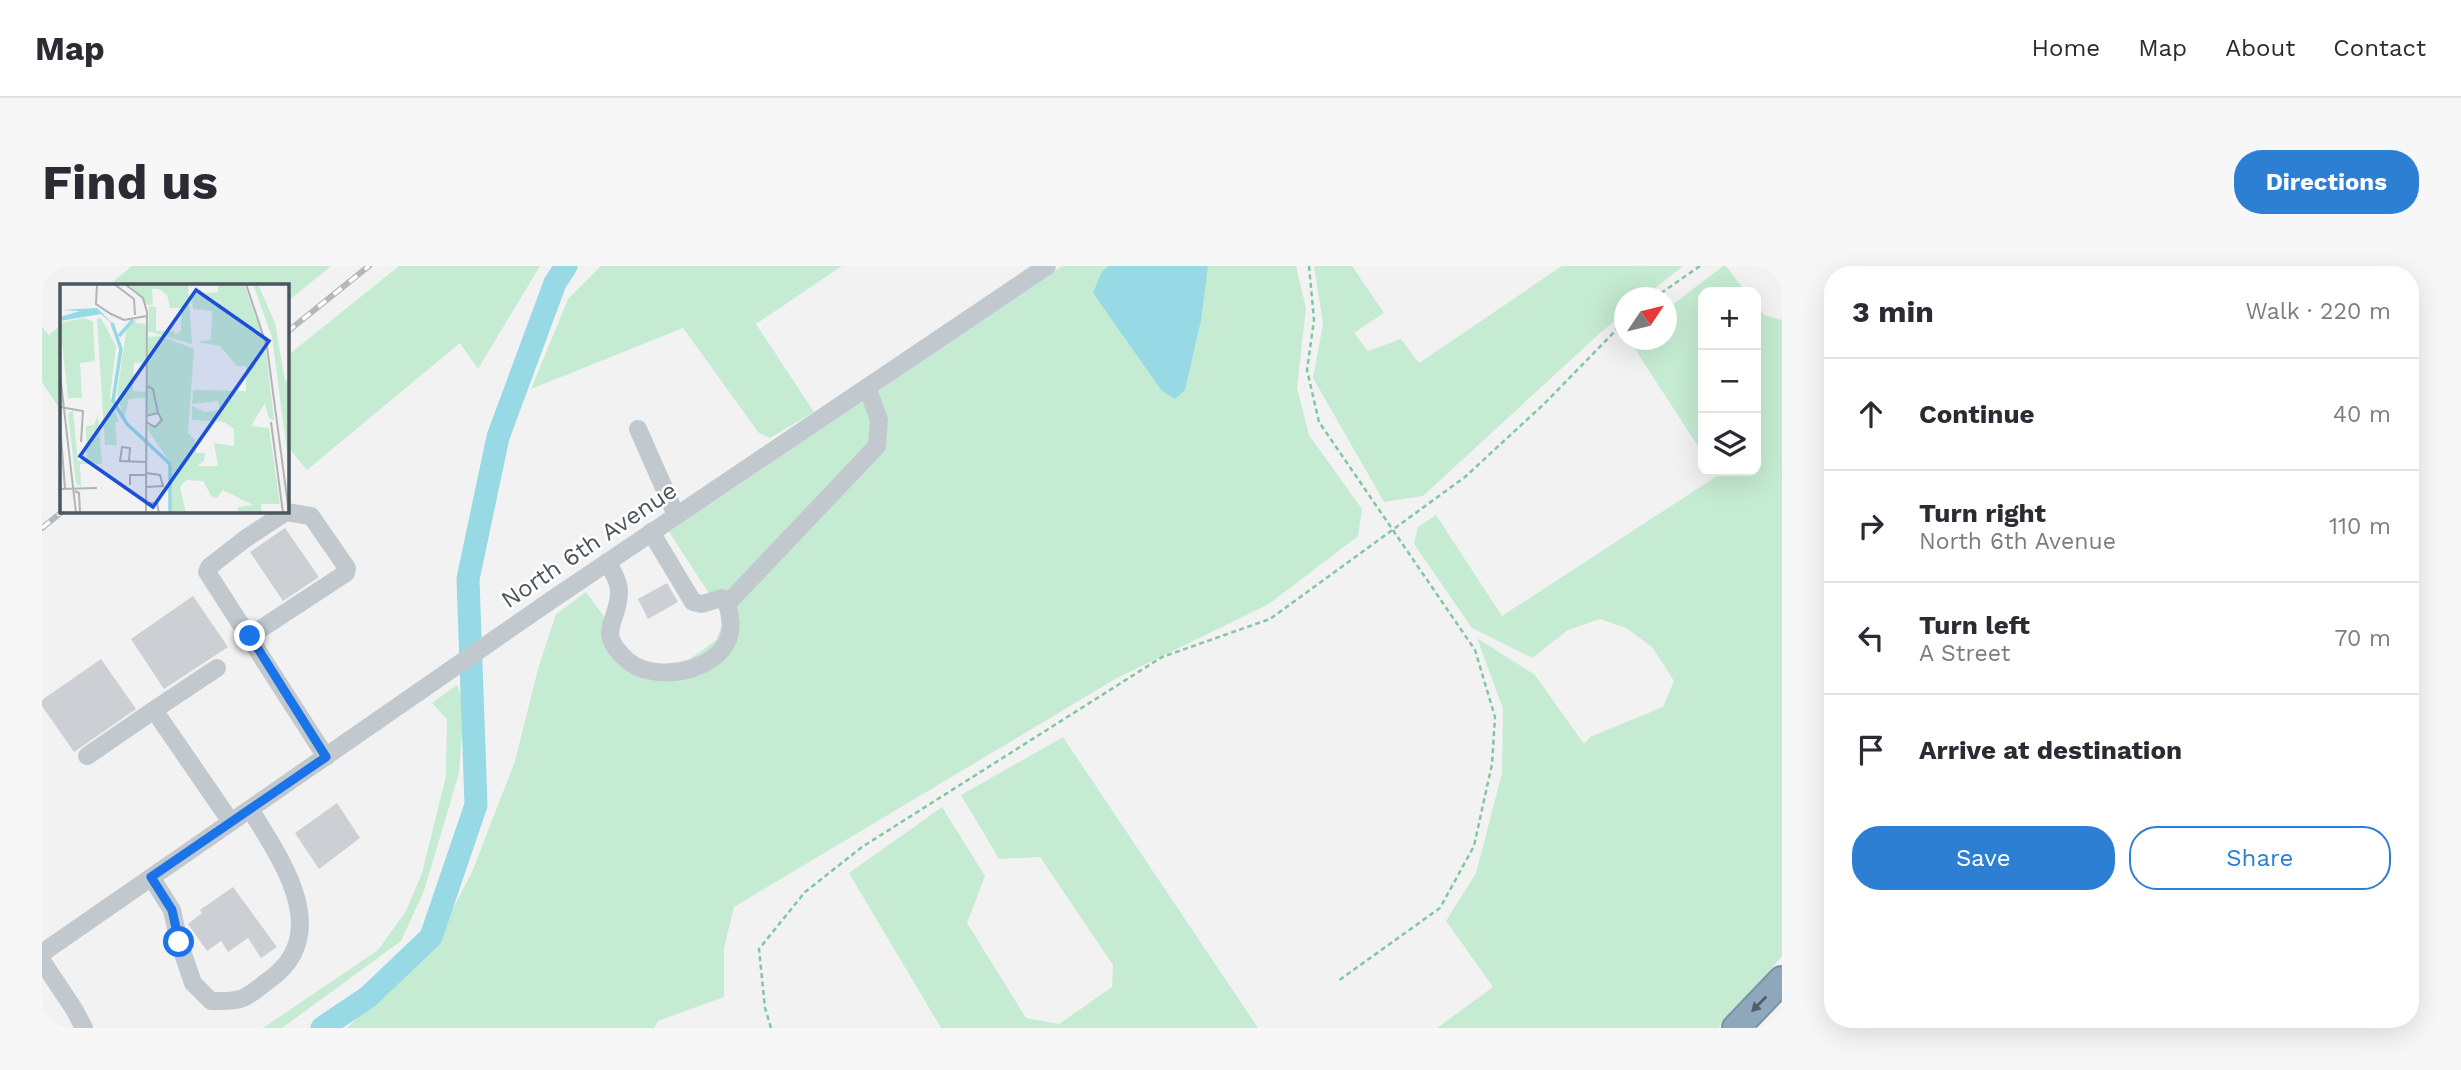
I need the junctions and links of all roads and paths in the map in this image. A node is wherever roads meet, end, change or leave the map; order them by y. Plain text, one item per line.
1 (1046, 266) edge
2 (1308, 266) edge
3 (1700, 266) edge
4 (1670, 287) edge
5 (1614, 333) edge
6 (867, 387) junction
7 (638, 429) dead end
8 (676, 515) junction
9 (1393, 528) junction
10 (651, 532) junction
11 (607, 562) junction
12 (727, 604) junction
13 (250, 636) junction
14 (216, 668) dead end
15 (154, 710) junction
16 (87, 756) dead end
17 (326, 757) junction
18 (250, 809) junction
19 (231, 822) junction
20 (157, 873) junction
21 (42, 953) edge
22 (42, 961) edge
23 (1782, 980) edge
24 (1338, 981) dead end
25 (84, 1028) edge
26 (771, 1028) edge
27 (1736, 1028) edge

1 - 6 street, North 6th Avenue
2 - 9 path
3 - 4 path
5 - 9 path
6 - 8 street, North 6th Avenue
6 - 12 street
7 - 8 street
8 - 10 street, North 6th Avenue
9 - 24 path
9 - 26 path
10 - 11 street, North 6th Avenue
10 - 12 street
11 - 12 street
11 - 17 street, North 6th Avenue
13 - 13 street
13 - 17 street
14 - 15 street
15 - 16 street
15 - 19 street
17 - 18 street, North 6th Avenue
18 - 19 street, North 6th Avenue
18 - 20 street
19 - 20 street, North 6th Avenue
20 - 21 street, North 6th Avenue
22 - 25 street
23 -> 27 highway

